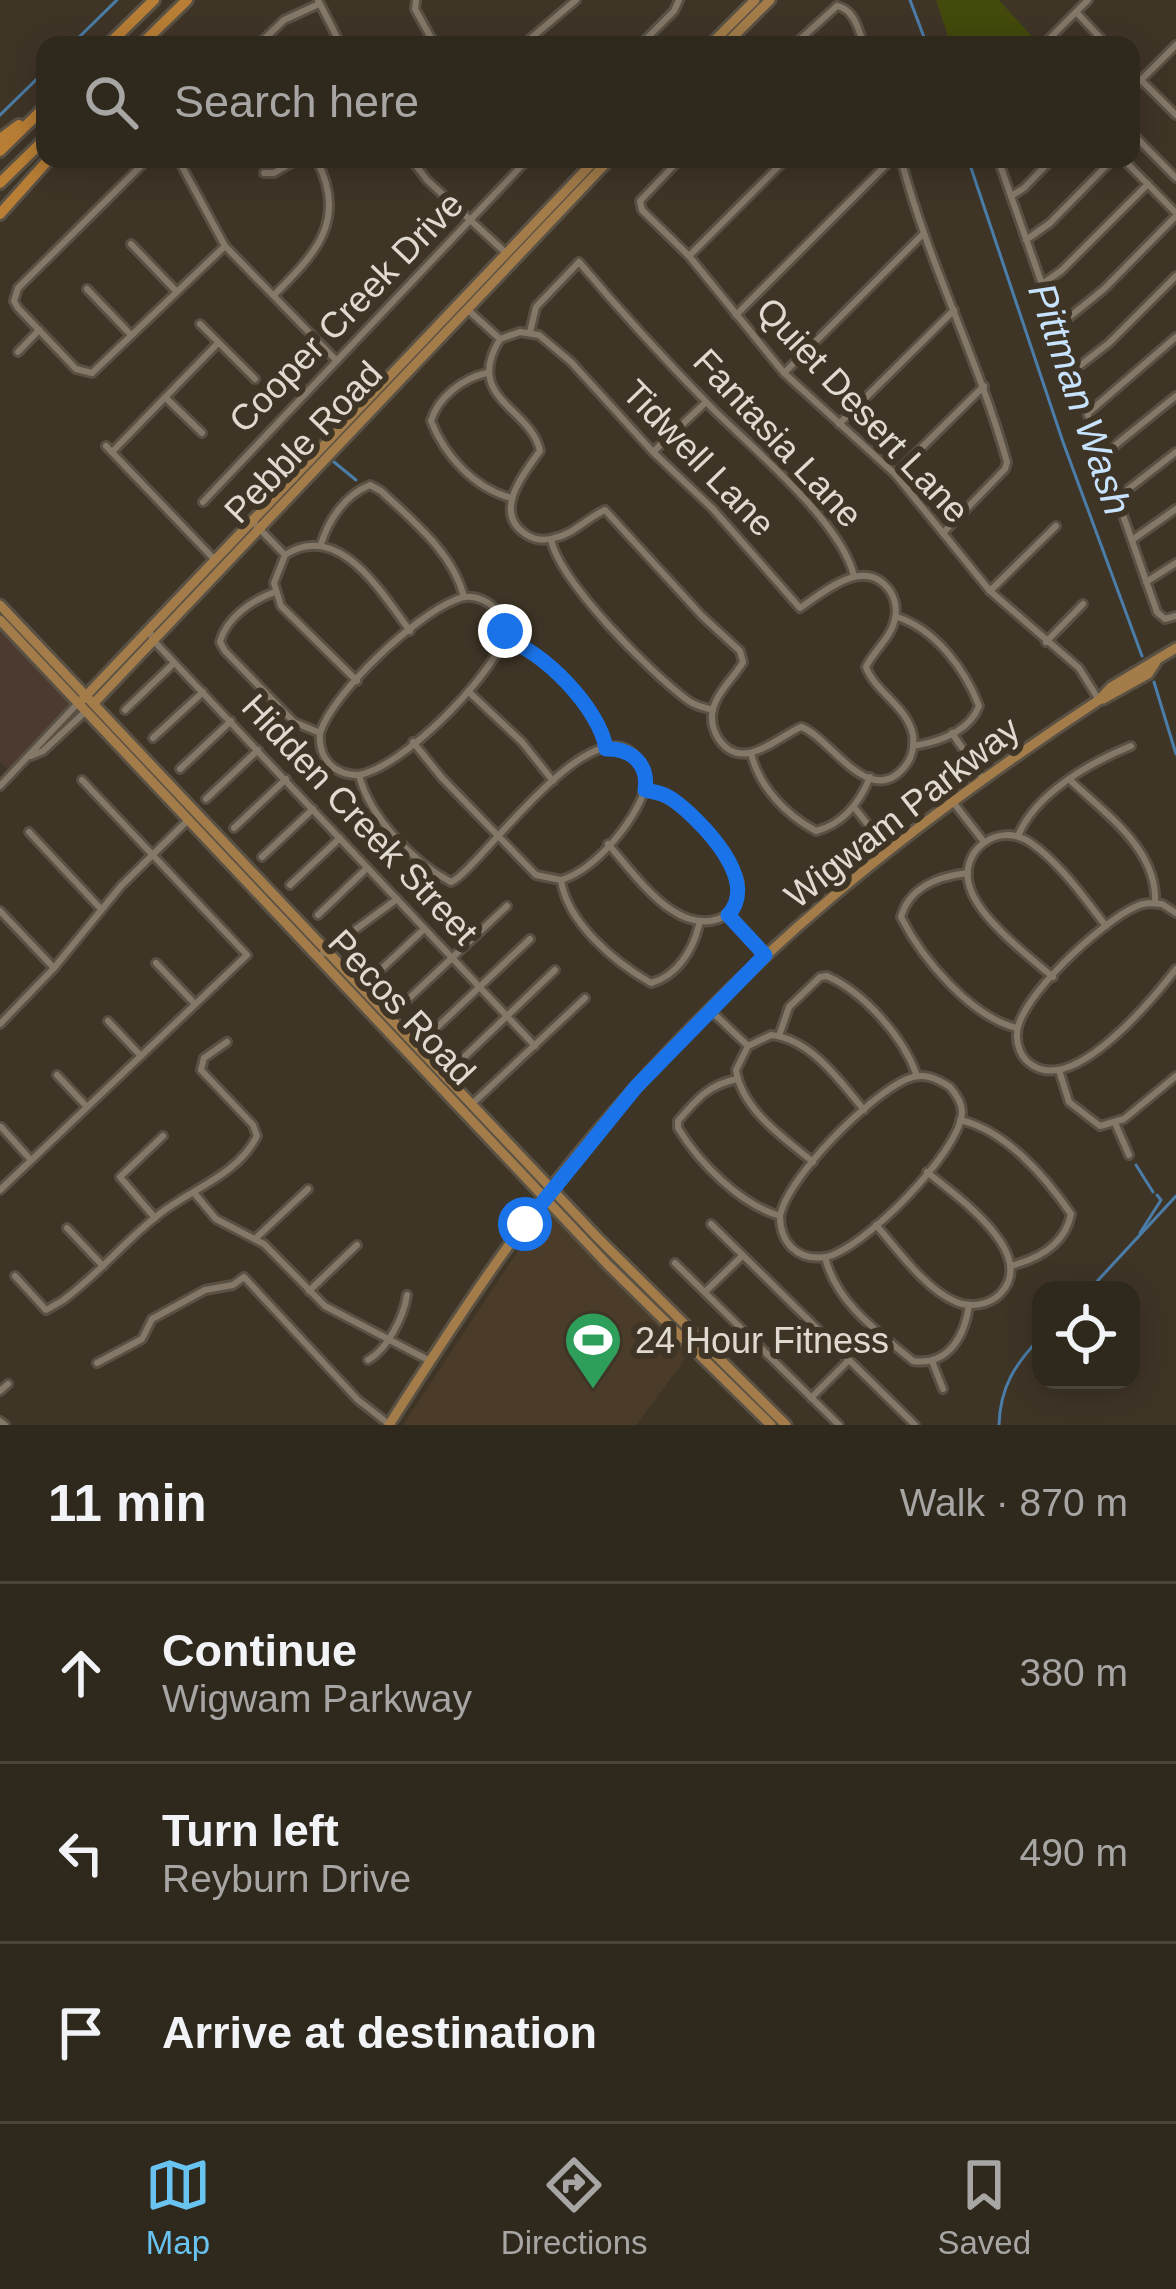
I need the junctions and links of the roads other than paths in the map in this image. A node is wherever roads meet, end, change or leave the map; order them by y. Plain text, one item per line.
1 (154, 0) edge
2 (187, 0) edge
3 (576, 0) edge
4 (679, 0) edge
5 (755, 0) edge
6 (770, 0) edge
7 (1088, 0) edge
8 (319, 2) edge
9 (415, 2) edge
10 (1076, 12) junction
11 (117, 36) edge
12 (150, 36) edge
13 (268, 36) edge
14 (336, 36) edge
15 (432, 36) edge
16 (535, 36) edge
17 (649, 36) edge
18 (719, 36) edge
19 (733, 36) edge
20 (803, 36) edge
21 (861, 36) edge
22 (1052, 36) edge
23 (1099, 36) edge
24 (1176, 46) edge
25 (1141, 80) joint
26 (36, 112) edge
27 (36, 114) edge
28 (1176, 115) edge
29 (0, 139) edge
30 (1140, 141) edge
31 (36, 148) edge
32 (0, 151) edge
33 (41, 168) edge
34 (139, 168) edge
35 (183, 168) edge
36 (283, 168) edge
37 (320, 168) edge
38 (420, 168) edge
39 (520, 168) edge
40 (588, 168) edge
41 (601, 168) edge
42 (671, 168) edge
43 (777, 168) edge
44 (887, 168) edge
45 (899, 168) edge
46 (1001, 168) edge
47 (1043, 168) edge
48 (1104, 168) edge
49 (1132, 168) edge
50 (264, 173) dead end
51 (1176, 178) edge
52 (0, 183) edge
53 (1148, 184) junction
54 (1011, 196) junction
55 (0, 214) edge
56 (1176, 214) edge
57 (471, 221) junction
58 (923, 234) junction
59 (1026, 240) junction
60 (131, 244) dead end
61 (226, 246) junction
62 (689, 256) junction
63 (510, 257) junction
64 (1176, 276) edge
65 (1042, 284) junction
66 (87, 290) dead end
67 (176, 291) junction
68 (274, 296) junction
69 (463, 305) junction
70 (954, 310) junction
71 (736, 314) junction
72 (200, 324) dead end
73 (1057, 328) junction
74 (39, 330) junction
75 (530, 332) junction
76 (131, 335) junction
77 (1176, 337) edge
78 (500, 339) junction
79 (218, 343) junction
80 (18, 352) dead end
81 (337, 361) junction
82 (1073, 371) junction
83 (489, 373) junction
84 (784, 373) junction
85 (255, 380) dead end
86 (984, 386) junction
87 (1176, 396) edge
88 (166, 397) junction
89 (706, 402) junction
90 (1088, 413) junction
91 (839, 424) junction
92 (202, 433) dead end
93 (653, 452) junction
94 (1176, 452) edge
95 (1102, 456) junction
96 (896, 474) junction
97 (512, 498) junction
98 (1118, 498) junction
99 (203, 502) dead end
100 (1176, 508) edge
101 (255, 524) junction
102 (1056, 526) dead end
103 (943, 533) junction
104 (551, 540) junction
105 (1132, 540) junction
106 (321, 544) junction
107 (285, 555) junction
108 (218, 563) junction
109 (1176, 563) edge
110 (854, 576) junction
111 (1147, 582) junction
112 (990, 591) junction
113 (275, 592) junction
114 (464, 597) junction
115 (1083, 604) dead end
116 (0, 605) edge
117 (1176, 616) edge
118 (896, 617) junction
119 (0, 620) edge
120 (410, 631) junction
121 (151, 634) junction
122 (504, 639) junction
123 (1046, 642) junction
124 (1174, 655) edge
125 (175, 662) junction
126 (357, 681) junction
127 (468, 691) junction
128 (203, 692) junction
129 (1099, 700) junction
130 (86, 702) junction
131 (125, 710) dead end
132 (713, 710) junction
133 (231, 722) junction
134 (320, 733) junction
135 (952, 733) junction
136 (153, 738) dead end
137 (413, 742) junction
138 (913, 746) junction
139 (1131, 746) dead end
140 (606, 749) junction
141 (258, 750) junction
142 (751, 753) junction
143 (180, 769) dead end
144 (359, 775) junction
145 (870, 777) junction
146 (982, 777) junction
147 (286, 779) junction
148 (82, 780) dead end
149 (553, 781) junction
150 (1071, 781) junction
151 (0, 786) edge
152 (645, 790) junction
153 (206, 799) dead end
154 (951, 799) junction
155 (854, 806) junction
156 (314, 808) junction
157 (192, 816) junction
158 (234, 828) dead end
159 (28, 832) dead end
160 (498, 832) junction
161 (1018, 836) junction
162 (340, 838) junction
163 (983, 842) junction
164 (608, 844) junction
165 (887, 849) junction
166 (153, 854) junction
167 (262, 857) dead end
168 (368, 867) junction
169 (968, 873) junction
170 (561, 880) junction
171 (290, 885) dead end
172 (397, 899) junction
173 (1155, 903) junction
174 (507, 906) dead end
175 (101, 909) junction
176 (0, 911) edge
177 (1176, 913) edge
178 (318, 915) dead end
179 (728, 915) junction
180 (699, 925) junction
181 (1106, 926) junction
182 (424, 928) junction
183 (530, 939) dead end
184 (323, 954) junction
185 (765, 955) junction
186 (452, 957) junction
187 (156, 962) dead end
188 (54, 968) junction
189 (1176, 969) edge
190 (555, 970) dead end
191 (374, 976) dead end
192 (1053, 976) junction
193 (480, 987) junction
194 (586, 998) dead end
195 (195, 1004) junction
196 (402, 1005) dead end
197 (709, 1009) junction
198 (507, 1016) junction
199 (109, 1021) dead end
200 (1, 1022) edge
201 (1018, 1028) junction
202 (430, 1034) dead end
203 (779, 1036) junction
204 (227, 1042) dead end
205 (535, 1046) junction
206 (748, 1046) junction
207 (141, 1055) junction
208 (459, 1062) dead end
209 (1059, 1070) junction
210 (57, 1075) dead end
211 (917, 1076) junction
212 (1176, 1076) edge
213 (737, 1079) junction
214 (450, 1089) junction
215 (472, 1104) junction
216 (87, 1107) junction
217 (864, 1110) junction
218 (960, 1120) junction
219 (1115, 1123) junction
220 (2, 1127) edge
221 (163, 1136) dead end
222 (1129, 1155) dead end
223 (32, 1160) junction
224 (813, 1162) junction
225 (927, 1172) junction
226 (308, 1189) dead end
227 (0, 1190) edge
228 (195, 1193) junction
229 (548, 1193) junction
230 (780, 1216) junction
231 (155, 1218) junction
232 (711, 1224) dead end
233 (876, 1225) junction
234 (67, 1228) dead end
235 (256, 1238) junction
236 (357, 1245) dead end
237 (742, 1256) junction
238 (825, 1257) junction
239 (675, 1263) dead end
240 (103, 1266) junction
241 (1010, 1266) junction
242 (15, 1276) dead end
243 (308, 1291) junction
244 (705, 1292) junction
245 (407, 1295) dead end
246 (969, 1305) junction
247 (388, 1337) junction
248 (708, 1355) junction
249 (368, 1360) dead end
250 (849, 1360) junction
251 (430, 1361) junction
252 (932, 1361) junction
253 (97, 1363) dead end
254 (8, 1384) dead end
255 (943, 1389) dead end
256 (0, 1391) edge
257 (812, 1398) junction
258 (389, 1425) edge
259 (771, 1425) edge
260 (786, 1425) edge
261 (839, 1425) edge
262 (915, 1425) edge

1 - 11 highway
2 - 12 highway
3 - 16 street
4 - 17 street
5 - 18 main road
6 - 19 main road
7 - 10 street
8 - 13 street
8 - 14 street
9 - 15 street
10 - 22 street
10 - 23 street
20 - 21 street
24 - 25 street
25 - 28 street
26 - 29 highway
27 - 32 highway
30 - 51 street
31 - 52 highway
33 - 55 highway
34 - 74 street
35 - 61 street
36 - 50 street
37 - 68 street
38 - 57 street
39 - 57 street, Cooper Creek Drive
40 - 63 main road
41 - 63 main road
42 - 62 street, Quiet Desert Lane
43 - 62 street
44 - 71 street
45 - 58 street
46 - 54 street
47 - 54 street
48 - 59 street
49 - 53 street
53 - 56 street
53 - 65 street
54 - 59 street
56 - 73 street
57 - 63 street
57 - 81 street, Cooper Creek Drive
58 - 70 street
58 - 84 street
59 - 65 street
60 - 67 street
61 - 67 street
61 - 68 street
62 - 71 street, Quiet Desert Lane
63 - 69 main road, Pebble Road
64 - 82 street
65 - 73 street
66 - 76 street
67 - 76 street
68 - 81 street
69 - 78 street
69 - 101 main road, Pebble Road
70 - 86 street
70 - 91 street
71 - 84 street, Quiet Desert Lane
72 - 79 street
73 - 82 street
74 - 76 street
74 - 80 street
75 - 78 street
75 - 89 street, Fantasia Lane
75 - 93 street, Tidwell Lane
77 - 90 street
78 - 83 street
79 - 85 street
79 - 88 street
81 - 99 street, Cooper Creek Drive
82 - 90 street
83 - 97 street
83 - 97 street
84 - 91 street, Quiet Desert Lane
86 - 96 street
86 - 103 street
87 - 95 street
88 - 92 street
88 - 108 street
89 - 93 street
89 - 110 street, Fantasia Lane
90 - 95 street
91 - 96 street, Quiet Desert Lane
93 - 110 street, Tidwell Lane
94 - 98 street
95 - 98 street
96 - 103 street, Quiet Desert Lane
97 - 104 street
98 - 105 street
100 - 105 street
101 - 107 street
101 - 108 main road, Pebble Road
102 - 112 street
103 - 112 street, Quiet Desert Lane
104 - 132 street
104 - 132 street
105 - 111 street
106 - 107 street
106 - 114 street
106 - 120 street
107 - 113 street
108 - 121 main road, Pebble Road
109 - 111 street
110 - 118 street, Fantasia Lane
111 - 117 street
112 - 123 street, Quiet Desert Lane
113 - 126 street
113 - 134 street
114 - 120 street
114 - 122 street
115 - 123 street
116 - 130 main road
118 - 135 street, Fantasia Lane
118 - 138 street
119 - 130 main road, Pecos Road
120 - 126 street
121 - 125 street, Hidden Creek Street
121 - 130 main road, Pebble Road
122 - 127 street
122 - 140 street
123 - 129 street, Quiet Desert Lane
124 - 129 main road, Wigwam Parkway
125 - 128 street, Hidden Creek Street
125 - 131 street
126 - 134 street
127 - 137 street
127 - 149 street
128 - 133 street, Hidden Creek Street
128 - 136 street
129 - 146 main road, Wigwam Parkway
130 - 151 street, Pebble Road
130 - 157 main road, Pecos Road
132 - 142 street
133 - 141 street, Hidden Creek Street
133 - 143 street
134 - 144 street
135 - 138 street
135 - 146 street
137 - 144 street
137 - 160 street
138 - 145 street
139 - 150 street
140 - 149 street
140 - 152 street
141 - 147 street, Hidden Creek Street
141 - 153 street
142 - 145 street
142 - 155 street
144 - 160 street
145 - 155 street
146 - 154 main road, Wigwam Parkway
147 - 156 street, Hidden Creek Street
147 - 158 street
148 - 166 street
149 - 160 street
150 - 161 street
150 - 173 street
152 - 164 street
152 - 179 street
154 - 163 street
154 - 165 main road, Wigwam Parkway
155 - 165 street
156 - 162 street, Hidden Creek Street
156 - 167 street
157 - 166 street
157 - 184 main road, Pecos Road
159 - 175 street
160 - 170 street
161 - 163 street
161 - 181 street
162 - 168 street, Hidden Creek Street
162 - 171 street
163 - 169 street
164 - 170 street
164 - 180 street
165 - 185 main road, Wigwam Parkway
166 - 175 street
166 - 195 street
168 - 172 street, Hidden Creek Street
168 - 178 street
169 - 192 street
169 - 201 street
170 - 180 street
172 - 182 street, Hidden Creek Street
172 - 184 street
173 - 177 street
173 - 181 street
174 - 186 street
175 - 188 street
176 - 188 street
179 - 180 street
179 - 185 street
181 - 192 street
182 - 186 street, Hidden Creek Street
182 - 191 street
183 - 193 street
184 - 214 main road, Pecos Road
185 - 197 main road, Wigwam Parkway
186 - 193 street, Hidden Creek Street
186 - 196 street
187 - 195 street
188 - 200 street
189 - 209 street
190 - 198 street
192 - 201 street
193 - 198 street, Hidden Creek Street
193 - 202 street
194 - 205 street
195 - 207 street
197 - 206 street
197 - 229 main road, Wigwam Parkway
198 - 205 street, Hidden Creek Street
198 - 208 street
199 - 207 street
201 - 209 street
203 - 206 street
203 - 211 street
203 - 217 street
204 - 228 street
205 - 215 street
206 - 213 street
207 - 216 street
209 - 219 street
210 - 216 street
211 - 217 street
211 - 218 street
212 - 219 street
213 - 224 street
213 - 230 street
214 - 215 main road, Pecos Road
214 - 229 main road, Pecos Road
215 - 229 main road, Pecos Road
216 - 223 street
217 - 224 street
218 - 225 street
218 - 241 street
219 - 222 street
220 - 223 street
221 - 231 street
223 - 227 street
224 - 230 street
225 - 233 street
225 - 241 street
226 - 235 street
228 - 231 street
228 - 235 street
229 - 248 main road, Pecos Road
229 - 251 main road, Wigwam Parkway
230 - 238 street
231 - 240 street
232 - 237 street
233 - 238 street
233 - 246 street
234 - 240 street
235 - 243 street
236 - 243 street
237 - 244 street
237 - 250 street
238 - 252 street
239 - 244 street
240 - 242 street
241 - 246 street
243 - 247 street
244 - 257 street
245 - 247 street
246 - 252 street
247 - 249 street
247 - 251 street
248 - 259 main road, Pecos Road
248 - 260 main road, Pecos Road
250 - 257 street
250 - 262 street
251 - 258 main road, Wigwam Parkway
252 - 255 street
253 - 258 street
254 - 256 street
257 - 261 street

